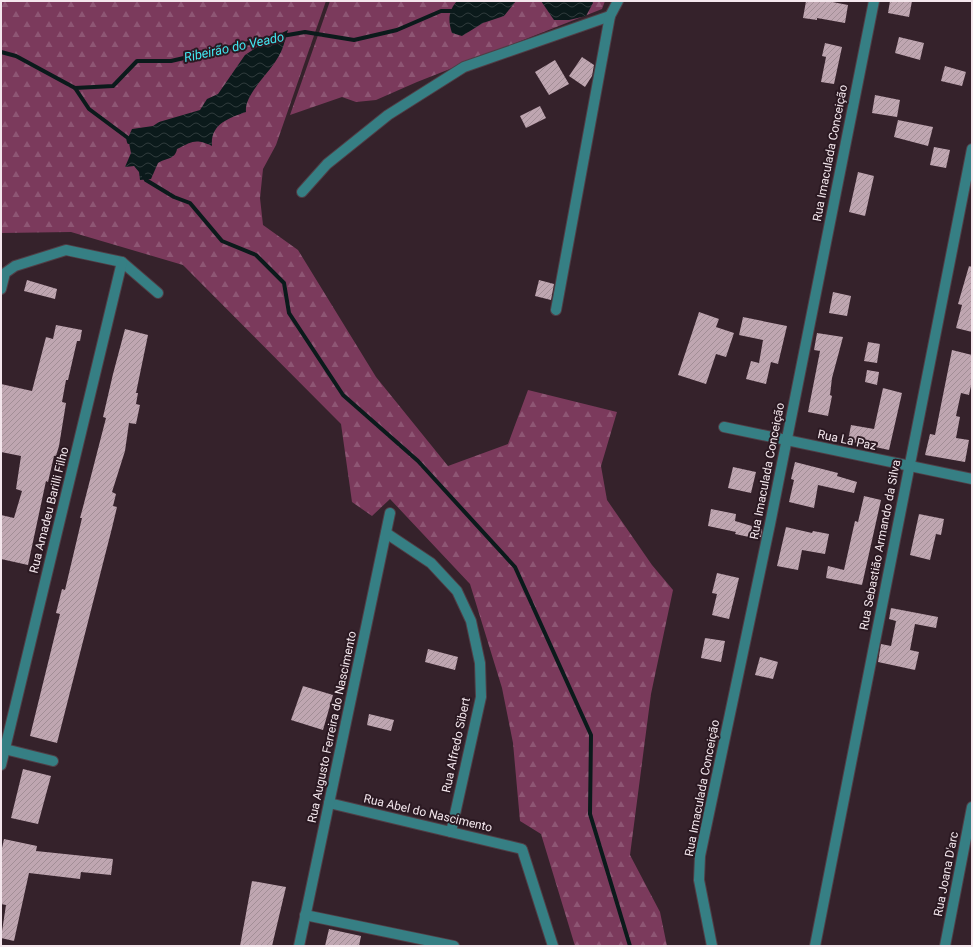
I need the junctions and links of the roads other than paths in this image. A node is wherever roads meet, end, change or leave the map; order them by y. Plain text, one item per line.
1 (618, 1) edge
2 (874, 1) edge
3 (610, 16) junction
4 (972, 149) edge
5 (302, 192) dead end
6 (122, 262) junction
7 (1, 289) edge
8 (158, 293) dead end
9 (556, 310) dead end
10 (724, 427) dead end
11 (787, 441) junction
12 (908, 466) junction
13 (972, 479) edge
14 (390, 513) dead end
15 (386, 533) junction
16 (3, 749) edge
17 (53, 761) dead end
18 (1, 765) edge
19 (329, 803) junction
20 (972, 807) edge
21 (451, 832) junction
22 (305, 915) junction
23 (299, 946) edge
24 (454, 946) edge
25 (553, 946) edge
26 (712, 946) edge
27 (815, 946) edge
28 (944, 946) edge

1 - 3 street
2 - 11 street, Rua Imaculada Conceição
3 - 5 street
3 - 9 street
4 - 12 street, Rua Sebastião Armando da Silva
6 - 7 street
6 - 8 street
6 - 16 street, Rua Amadeu Barilli Filho
10 - 11 street, Rua La Paz
11 - 12 street, Rua La Paz
11 - 26 street, Rua Imaculada Conceição
12 - 13 street, Rua La Paz
12 - 27 street, Rua Sebastião Armando da Silva
14 - 15 street, Rua Augusto Ferreira do Nascimento
15 - 19 street, Rua Augusto Ferreira do Nascimento
15 - 21 street, Rua Alfredo Sibert
16 - 17 street
16 - 18 street, Rua Amadeu Barilli Filho
19 - 21 street, Rua Abel do Nascimento
19 - 22 street, Rua Augusto Ferreira do Nascimento
20 - 28 street, Rua Joana D'arc
21 - 25 street, Rua Abel do Nascimento
22 - 23 street, Rua Augusto Ferreira do Nascimento
22 - 24 street

